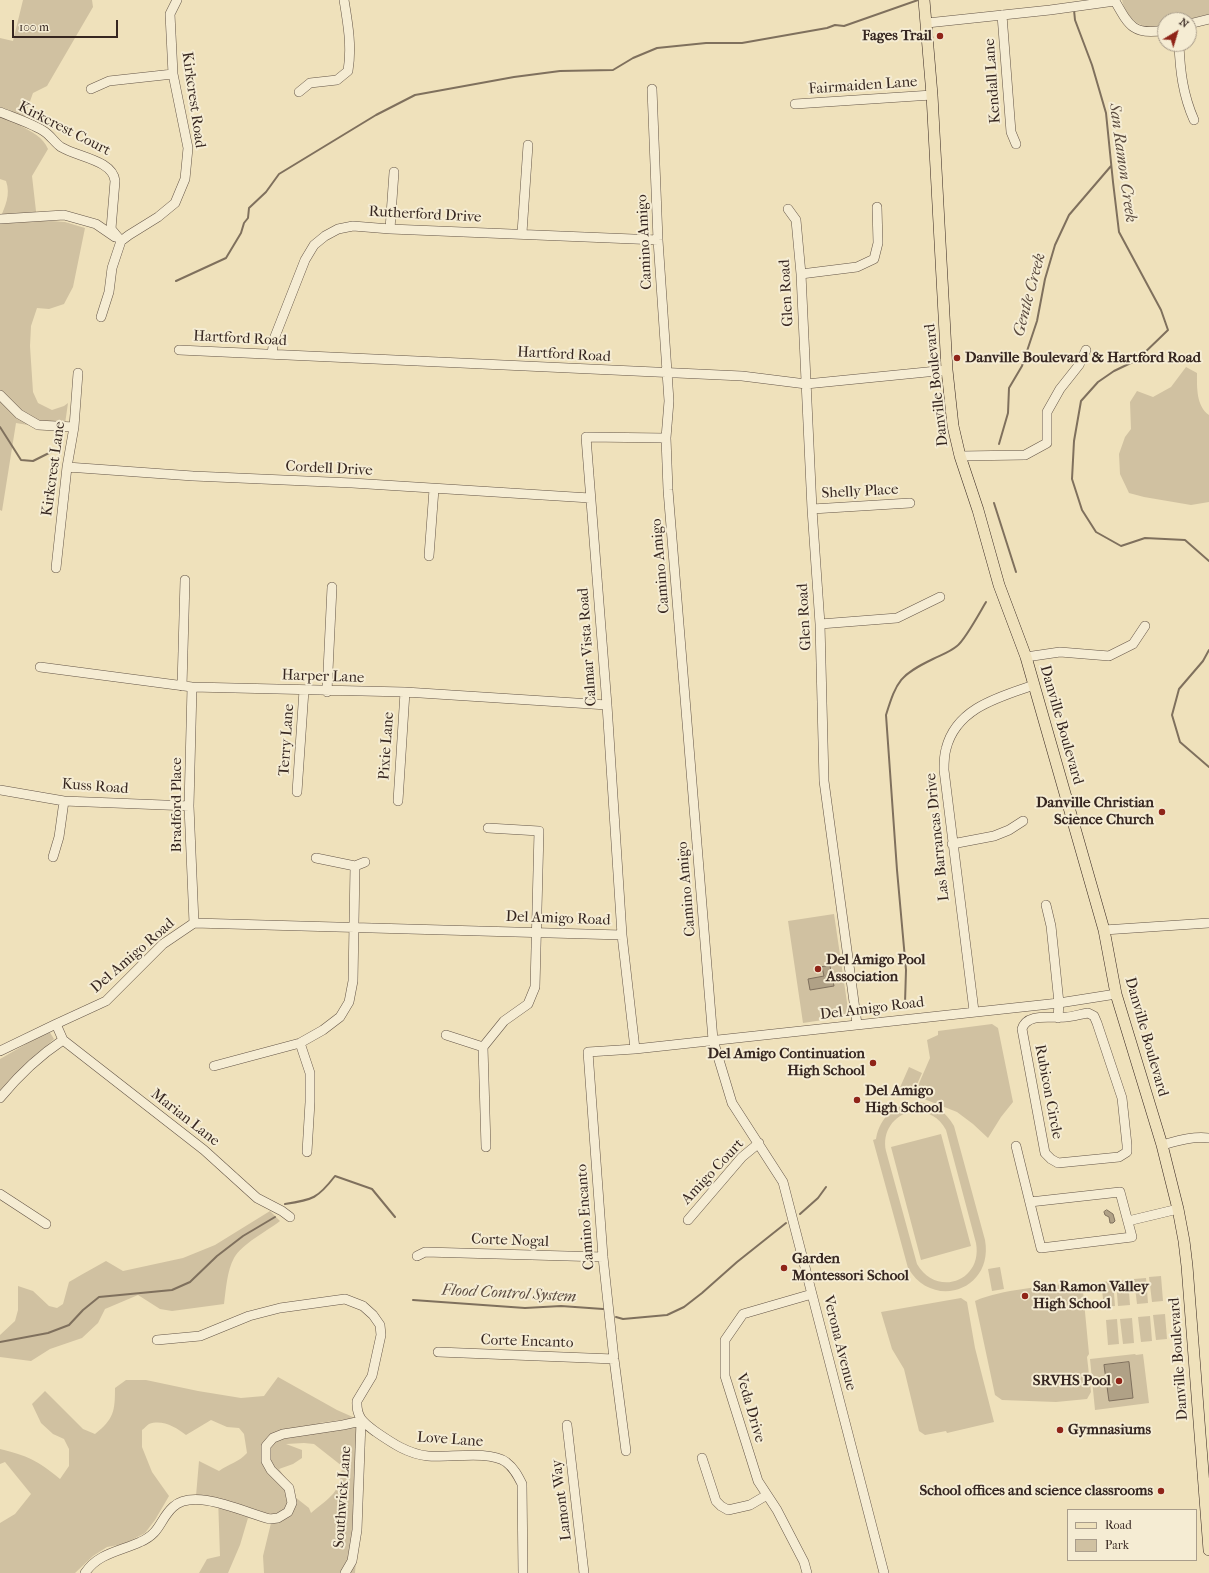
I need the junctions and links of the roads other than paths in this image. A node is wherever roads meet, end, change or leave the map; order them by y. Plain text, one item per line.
1 (177, 0) edge
2 (344, 0) edge
3 (924, 0) edge
4 (1002, 15) junction
5 (1209, 19) edge
6 (1197, 22) edge
7 (927, 23) junction
8 (1157, 32) edge
9 (1179, 52) edge
10 (173, 74) junction
11 (91, 88) dead end
12 (652, 89) dead end
13 (299, 92) dead end
14 (932, 95) junction
15 (795, 104) dead end
16 (0, 112) edge
17 (1194, 120) dead end
18 (1016, 144) dead end
19 (528, 145) dead end
20 (394, 172) dead end
21 (877, 207) dead end
22 (788, 209) dead end
23 (0, 219) edge
24 (390, 229) junction
25 (522, 233) junction
26 (658, 240) junction
27 (121, 242) junction
28 (801, 274) junction
29 (101, 317) dead end
30 (179, 350) dead end
31 (1086, 350) dead end
32 (272, 354) junction
33 (947, 370) junction
34 (78, 373) dead end
35 (667, 374) junction
36 (806, 384) junction
37 (0, 395) edge
38 (74, 427) junction
39 (666, 438) junction
40 (960, 456) junction
41 (67, 467) junction
42 (434, 489) junction
43 (590, 498) junction
44 (910, 503) dead end
45 (812, 509) junction
46 (429, 556) dead end
47 (56, 568) dead end
48 (186, 580) dead end
49 (332, 587) dead end
50 (940, 597) dead end
51 (820, 624) junction
52 (1145, 626) dead end
53 (1026, 658) junction
54 (40, 667) dead end
55 (1034, 685) junction
56 (182, 686) junction
57 (192, 687) junction
58 (304, 690) junction
59 (327, 692) junction
60 (405, 692) junction
61 (607, 705) junction
62 (0, 790) edge
63 (297, 792) dead end
64 (64, 800) junction
65 (398, 801) dead end
66 (190, 806) junction
67 (1023, 821) dead end
68 (488, 828) dead end
69 (952, 844) junction
70 (53, 857) dead end
71 (316, 858) dead end
72 (365, 862) dead end
73 (355, 866) junction
74 (1046, 905) dead end
75 (194, 923) junction
76 (1209, 923) edge
77 (354, 928) junction
78 (1104, 930) junction
79 (537, 932) junction
80 (622, 935) junction
81 (1116, 994) junction
82 (1059, 1003) junction
83 (974, 1011) junction
84 (1058, 1018) junction
85 (56, 1024) junction
86 (857, 1024) junction
87 (446, 1035) dead end
88 (63, 1040) junction
89 (713, 1040) junction
90 (300, 1043) junction
91 (483, 1046) junction
92 (635, 1049) junction
93 (0, 1051) edge
94 (214, 1066) dead end
95 (0, 1098) edge
96 (1209, 1138) edge
97 (759, 1143) junction
98 (1162, 1145) junction
99 (1016, 1146) dead end
100 (486, 1147) dead end
101 (307, 1152) dead end
102 (0, 1194) edge
103 (1030, 1202) junction
104 (1178, 1209) junction
105 (290, 1217) dead end
106 (688, 1220) dead end
107 (1128, 1221) junction
108 (46, 1224) dead end
109 (417, 1256) dead end
110 (603, 1257) junction
111 (812, 1294) junction
112 (157, 1340) dead end
113 (438, 1352) dead end
114 (614, 1359) junction
115 (361, 1421) junction
116 (567, 1425) dead end
117 (626, 1451) dead end
118 (702, 1458) dead end
119 (767, 1495) junction
120 (1209, 1550) edge
121 (85, 1573) edge
122 (345, 1573) edge
123 (523, 1573) edge
124 (584, 1573) edge
125 (807, 1573) edge
126 (884, 1573) edge

1 - 10 street, Kirkcrest Road
2 - 13 street
3 - 7 main road, Danville Boulevard
4 - 7 street
4 - 8 street
4 - 18 street, Kendall Lane
5 - 6 street
7 - 14 main road, Danville Boulevard
9 - 17 street
10 - 11 street
10 - 27 street, Kirkcrest Road
12 - 26 street, Camino Amigo
14 - 15 street, Fairmaiden Lane
14 - 33 main road, Danville Boulevard
16 - 27 street, Kirkcrest Court
19 - 25 street
20 - 24 street
21 - 28 street
22 - 28 street, Glen Road
23 - 27 street
24 - 25 street, Rutherford Drive
24 - 32 street, Rutherford Drive
25 - 26 street, Rutherford Drive
26 - 35 street, Camino Amigo
27 - 29 street
28 - 36 street, Glen Road
30 - 32 street, Hartford Road
31 - 40 street
32 - 35 street, Hartford Road
33 - 36 street, Hartford Road
33 - 40 main road, Danville Boulevard
34 - 38 street, Kirkcrest Lane
35 - 36 street, Hartford Road
35 - 39 street, Camino Amigo
36 - 45 street, Glen Road
37 - 38 street
38 - 41 street, Kirkcrest Lane
39 - 43 street, Calmar Vista Road
39 - 89 street, Camino Amigo
40 - 53 main road, Danville Boulevard
41 - 42 street, Cordell Drive
41 - 47 street, Kirkcrest Lane
42 - 43 street, Cordell Drive
42 - 46 street
43 - 61 street, Calmar Vista Road
44 - 45 street, Shelly Place
45 - 51 street, Glen Road
48 - 56 street
49 - 59 street
50 - 51 street
51 - 86 street, Glen Road
52 - 53 street
53 - 55 main road, Danville Boulevard
54 - 56 street, Harper Lane
55 - 69 street, Las Barrancas Drive
55 - 78 main road, Danville Boulevard
56 - 57 street, Harper Lane
57 - 58 street, Harper Lane
57 - 66 street, Bradford Place
58 - 59 street, Harper Lane
58 - 63 street, Terry Lane
59 - 60 street, Harper Lane
60 - 61 street, Harper Lane
60 - 65 street, Pixie Lane
61 - 80 street, Calmar Vista Road
62 - 64 street, Kuss Road
64 - 66 street, Kuss Road
64 - 70 street
66 - 75 street, Bradford Place
67 - 69 street
68 - 79 street
69 - 83 street, Las Barrancas Drive
71 - 73 street
72 - 73 street
73 - 77 street
74 - 82 street
75 - 77 street, Del Amigo Road
75 - 85 street, Del Amigo Road
76 - 78 street
77 - 79 street, Del Amigo Road
77 - 90 street
78 - 81 main road, Danville Boulevard
79 - 80 street, Del Amigo Road
79 - 91 street
80 - 92 street, Del Amigo Road
81 - 82 street, Del Amigo Road
81 - 98 main road, Danville Boulevard
82 - 83 street, Del Amigo Road
82 - 84 street
83 - 86 street, Del Amigo Road
84 - 84 street, Rubicon Circle
85 - 88 street
85 - 93 street, Del Amigo Road
86 - 89 street, Del Amigo Road
87 - 91 street
88 - 95 street
88 - 105 street, Marian Lane
89 - 92 street, Del Amigo Road
89 - 97 street, Verona Avenue
90 - 94 street
90 - 101 street
91 - 100 street
92 - 110 street, Camino Encanto
96 - 98 street
97 - 106 street, Amigo Court
97 - 111 street, Verona Avenue
98 - 104 main road, Danville Boulevard
99 - 103 street
102 - 108 street
103 - 107 street
103 - 107 street
104 - 107 street
104 - 120 main road, Danville Boulevard
109 - 110 street, Corte Nogal
110 - 114 street, Camino Encanto
111 - 119 street, Veda Drive
111 - 126 street, Verona Avenue
112 - 115 street
113 - 114 street, Corte Encanto
114 - 117 street, Camino Encanto
115 - 121 street
115 - 122 street, Southwick Lane
115 - 123 street, Love Lane
116 - 124 street, Lamont Way
118 - 119 street
119 - 125 street, Veda Drive

